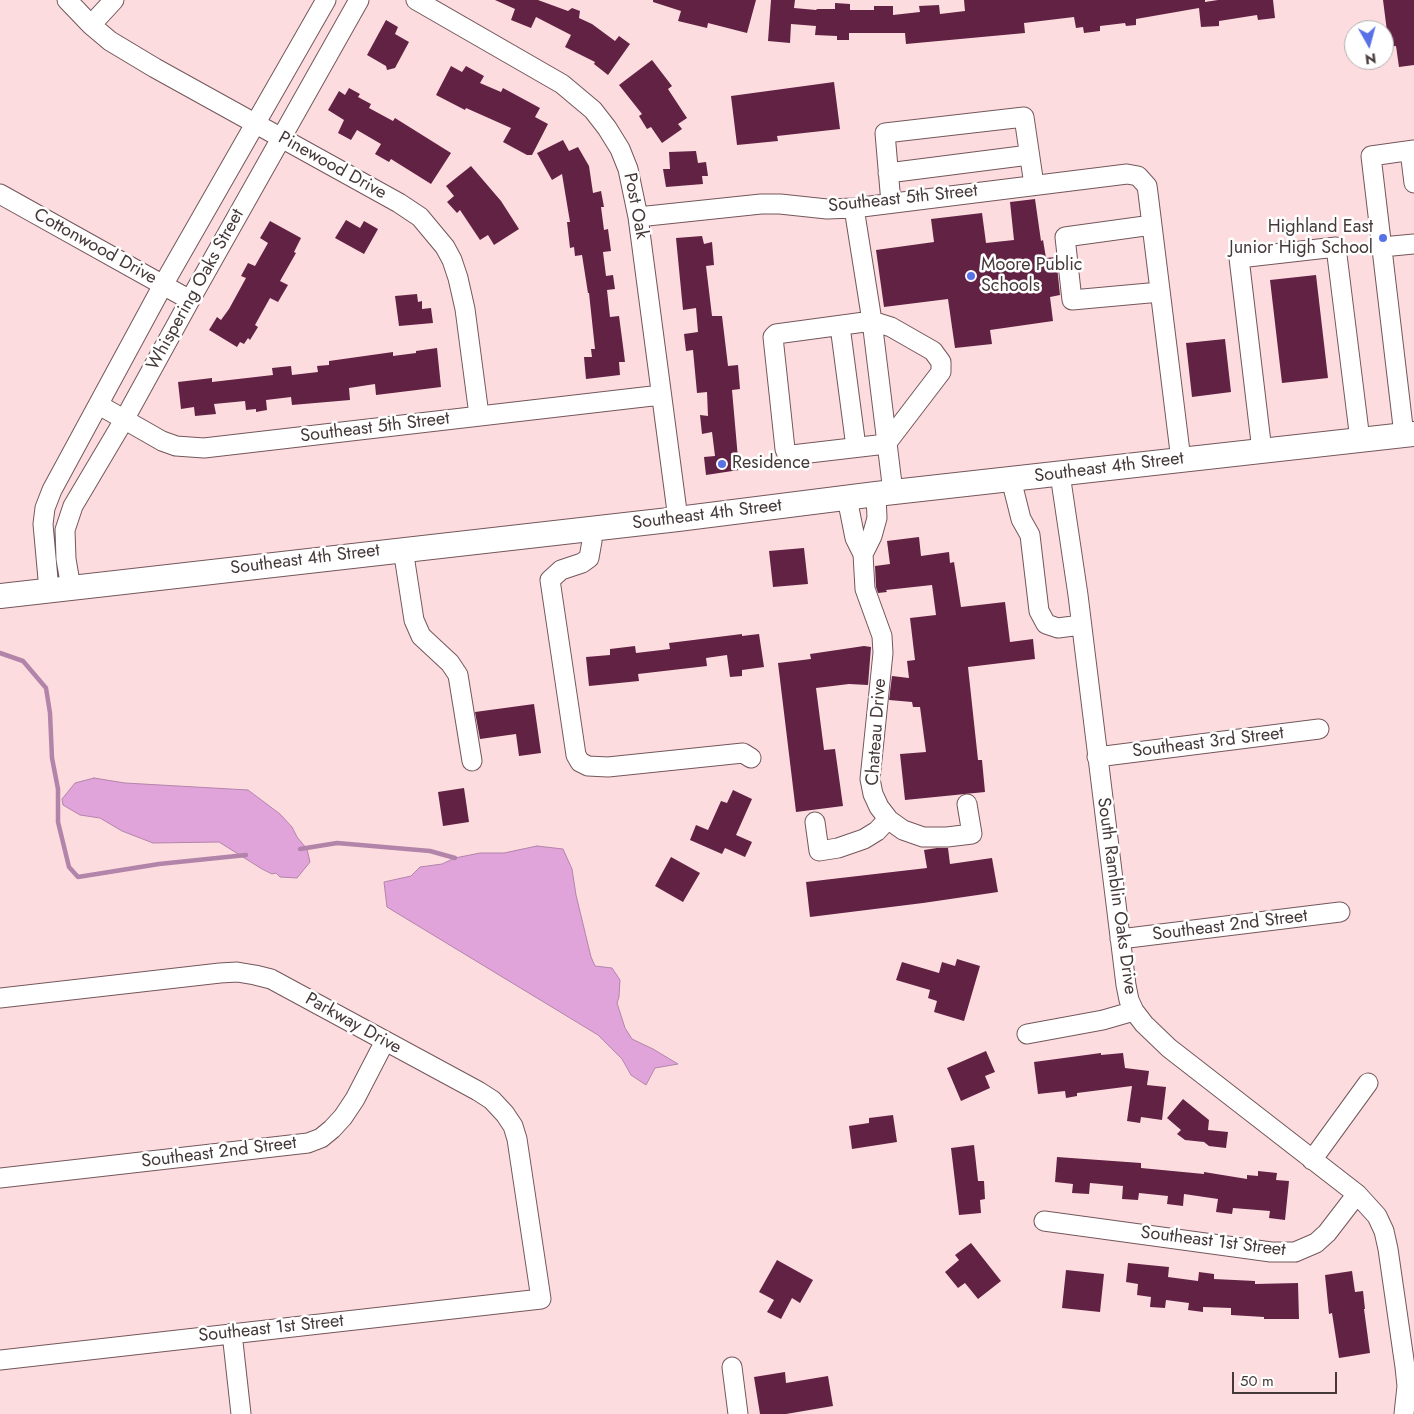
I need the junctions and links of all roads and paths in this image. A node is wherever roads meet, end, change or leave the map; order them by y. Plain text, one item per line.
1 (67, 0) edge
2 (114, 0) edge
3 (326, 0) edge
4 (359, 0) edge
5 (416, 0) edge
6 (91, 25) junction
7 (255, 124) junction
8 (281, 138) junction
9 (1412, 150) edge
10 (1030, 155) junction
11 (888, 173) junction
12 (1414, 183) edge
13 (1034, 185) junction
14 (0, 194) edge
15 (891, 203) junction
16 (854, 208) junction
17 (638, 217) junction
18 (1152, 225) junction
19 (1414, 244) edge
20 (1382, 247) junction
21 (163, 285) junction
22 (1160, 292) junction
23 (190, 300) junction
24 (872, 320) junction
25 (840, 326) junction
26 (661, 395) junction
27 (98, 405) junction
28 (479, 415) junction
29 (124, 420) junction
30 (1409, 435) edge
31 (1360, 440) junction
32 (886, 444) junction
33 (856, 447) junction
34 (1262, 451) junction
35 (1181, 460) junction
36 (1060, 474) junction
37 (1011, 479) junction
38 (885, 493) junction
39 (846, 498) junction
40 (678, 519) junction
41 (590, 528) junction
42 (402, 549) junction
43 (863, 554) junction
44 (60, 589) junction
45 (0, 596) edge
46 (1081, 625) junction
47 (1319, 729) dead end
48 (1097, 757) junction
49 (752, 758) dead end
50 (472, 761) dead end
51 (967, 804) dead end
52 (888, 818) junction
53 (815, 822) dead end
54 (1340, 912) dead end
55 (1120, 939) junction
56 (0, 998) edge
57 (1134, 1011) junction
58 (1027, 1034) dead end
59 (385, 1042) junction
60 (1368, 1083) dead end
61 (1312, 1160) junction
62 (0, 1178) edge
63 (1357, 1194) junction
64 (1044, 1221) dead end
65 (541, 1299) joint
66 (232, 1333) junction
67 (0, 1360) edge
68 (732, 1367) dead end
69 (241, 1414) edge
70 (738, 1414) edge
71 (1404, 1414) edge

1 - 6 street, Pinewood Drive
2 - 6 street
3 - 7 street, Whispering Oaks Street
4 - 8 street, Whispering Oaks Street
5 - 17 street, Post Oak
6 - 7 street, Pinewood Drive
7 - 8 street, Pinewood Drive
7 - 21 street, Whispering Oaks Street
8 - 23 street, Whispering Oaks Street
8 - 28 street, Pinewood Drive
9 - 12 street
9 - 20 street
10 - 11 street
10 - 11 street
10 - 13 street
11 - 15 street
13 - 15 street, Southeast 5th Street
13 - 18 street, Southeast 5th Street
14 - 21 street, Cottonwood Drive
15 - 16 street, Southeast 5th Street
16 - 17 street, Southeast 5th Street
16 - 24 street, Chateau Drive
17 - 26 street, Post Oak
18 - 22 street
18 - 22 street
19 - 20 street
20 - 30 street
21 - 23 street, Cottonwood Drive
21 - 27 street, Whispering Oaks Street
22 - 35 street
23 - 29 street, Whispering Oaks Street
24 - 25 street
24 - 32 street, Chateau Drive
24 - 32 street
25 - 33 street
25 - 33 street
26 - 28 street, Southeast 5th Street
26 - 40 street, Post Oak
27 - 29 street, Southeast 5th Street
27 - 44 street, Whispering Oaks Street
28 - 29 street, Southeast 5th Street
29 - 44 street, Whispering Oaks Street
30 - 31 main road, Southeast 4th Street
31 - 34 main road, Southeast 4th Street
31 - 34 street
32 - 33 street
32 - 38 street, Chateau Drive
34 - 35 main road, Southeast 4th Street
35 - 36 main road, Southeast 4th Street
36 - 37 main road, Southeast 4th Street
36 - 46 street, South Ramblin Oaks Drive
37 - 38 main road, Southeast 4th Street
37 - 46 street
38 - 39 main road, Southeast 4th Street
38 - 43 street, Chateau Drive
39 - 40 main road, Southeast 4th Street
39 - 43 street, Chateau Drive
40 - 41 main road, Southeast 4th Street
41 - 42 main road, Southeast 4th Street
41 - 49 street
42 - 44 main road, Southeast 4th Street
42 - 50 street
43 - 52 street, Chateau Drive
44 - 45 main road, Southeast 4th Street
46 - 48 street, South Ramblin Oaks Drive
47 - 48 street, Southeast 3rd Street
48 - 55 street, South Ramblin Oaks Drive
51 - 52 street, Chateau Drive
52 - 53 street
54 - 55 street, Southeast 2nd Street
55 - 57 street, South Ramblin Oaks Drive
56 - 59 street, Parkway Drive
57 - 58 street
57 - 61 street, South Ramblin Oaks Drive
59 - 62 street, Southeast 2nd Street
59 - 65 street, Parkway Drive
60 - 61 street
61 - 63 street, South Ramblin Oaks Drive
63 - 64 street, Southeast 1st Street
63 - 71 street, South Ramblin Oaks Drive
65 - 66 street, Southeast 1st Street
66 - 67 street, Southeast 1st Street
66 - 69 street
68 - 70 street

